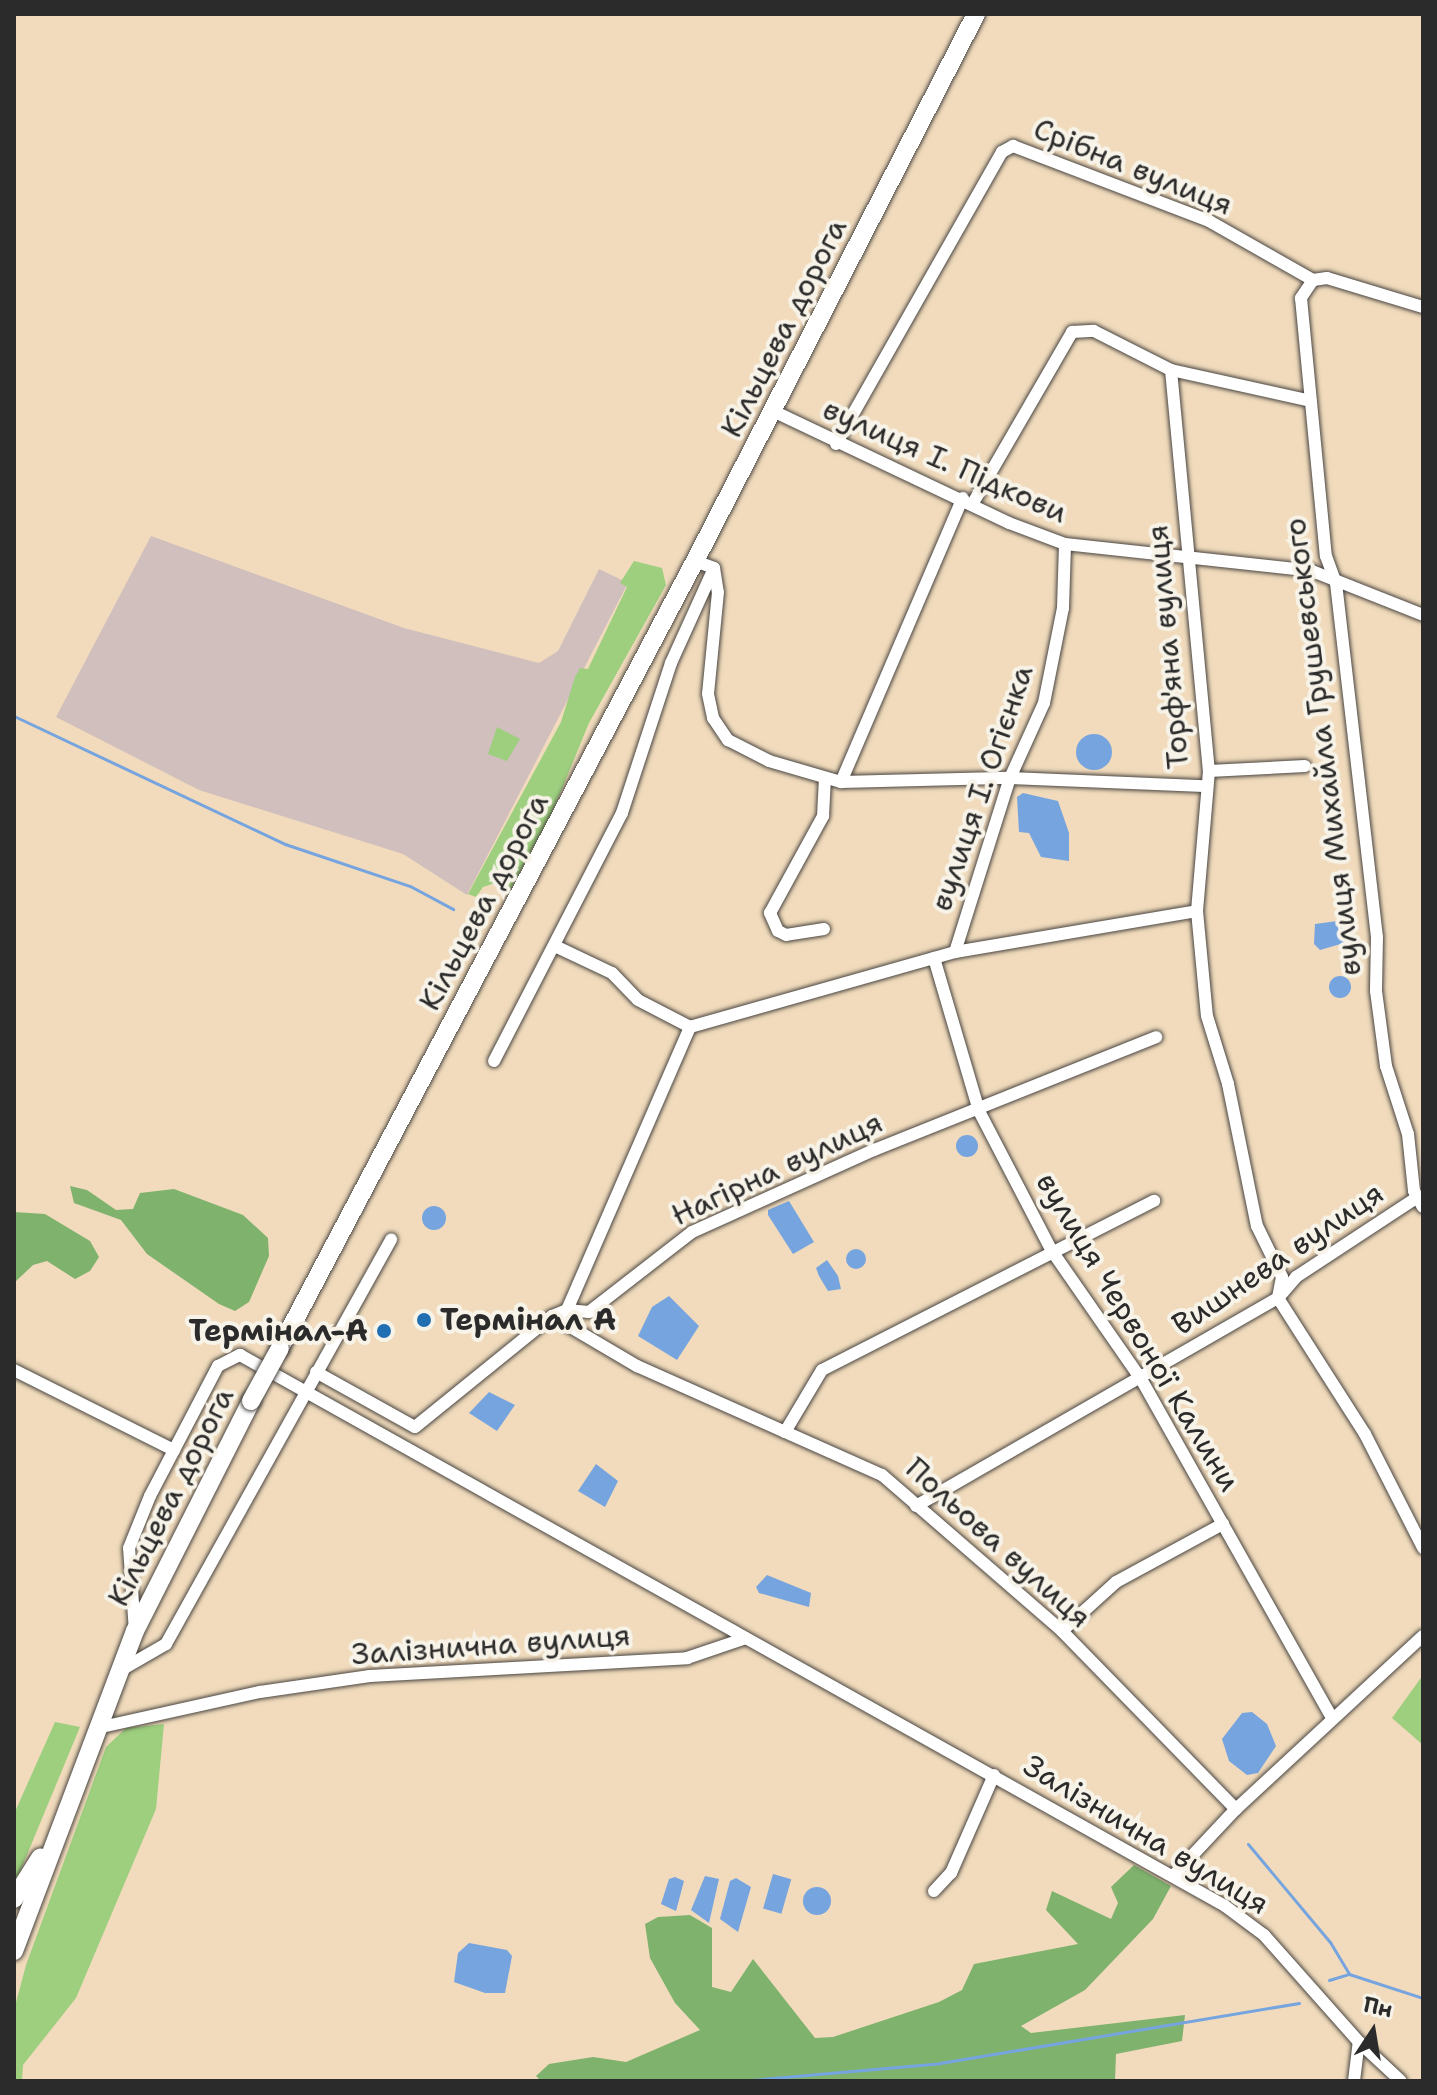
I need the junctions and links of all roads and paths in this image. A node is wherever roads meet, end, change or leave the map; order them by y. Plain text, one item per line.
1 (976, 14) edge
2 (1313, 280) junction
3 (1423, 307) edge
4 (1171, 370) junction
5 (1311, 401) junction
6 (773, 411) junction
7 (836, 444) junction
8 (968, 500) junction
9 (1065, 544) junction
10 (1187, 559) junction
11 (695, 561) junction
12 (714, 568) junction
13 (1336, 583) junction
14 (1423, 615) edge
15 (1305, 766) dead end
16 (1209, 771) junction
17 (1010, 778) junction
18 (825, 779) junction
19 (841, 782) junction
20 (1204, 786) junction
21 (1197, 911) junction
22 (824, 929) dead end
23 (557, 947) junction
24 (955, 952) junction
25 (934, 958) junction
26 (690, 1027) junction
27 (1156, 1037) dead end
28 (494, 1061) dead end
29 (979, 1111) junction
30 (1154, 1201) dead end
31 (1420, 1202) edge
32 (391, 1239) dead end
33 (1052, 1251) junction
34 (1278, 1298) junction
35 (567, 1310) junction
36 (552, 1316) junction
37 (14, 1370) edge
38 (316, 1372) junction
39 (1141, 1379) junction
40 (304, 1392) junction
41 (785, 1432) junction
42 (174, 1450) junction
43 (916, 1506) junction
44 (1223, 1524) junction
45 (1423, 1548) edge
46 (135, 1631) junction
47 (1062, 1631) junction
48 (1423, 1636) edge
49 (746, 1638) junction
50 (118, 1672) junction
51 (1332, 1718) junction
52 (97, 1728) junction
53 (994, 1775) junction
54 (1236, 1809) junction
55 (60, 1825) junction
56 (1173, 1876) junction
57 (934, 1891) dead end
58 (14, 1899) edge
59 (17, 1942) edge
60 (14, 1964) edge
61 (1359, 2042) junction
62 (1354, 2081) edge
63 (1401, 2081) edge

1 - 6 highway, Кільцева дорога
2 - 3 street, Срібна вулиця
2 - 5 street, вулиця Михайла Грушевського
2 - 7 street, Срібна вулиця
4 - 5 street
4 - 8 street
4 - 10 street, Торф'яна вулиця
5 - 13 street, вулиця Михайла Грушевського
6 - 7 street, вулиця І. Підкови
6 - 11 highway, Кільцева дорога
7 - 8 street, вулиця І. Підкови
8 - 9 street, вулиця І. Підкови
8 - 19 street
9 - 10 street, вулиця І. Підкови
9 - 17 street, вулиця І. Огієнка
10 - 13 street, вулиця І. Підкови
10 - 16 street, Торф'яна вулиця
11 - 12 street
11 - 46 highway, Кільцева дорога, bridge
12 - 18 street
12 - 23 street
13 - 14 street, вулиця І. Підкови
13 - 31 street, вулиця Михайла Грушевського
15 - 16 street
16 - 20 street, Торф'яна вулиця
17 - 19 street
17 - 20 street
17 - 24 street, вулиця І. Огієнка
18 - 19 street
18 - 22 street
20 - 21 street, Торф'яна вулиця
21 - 24 street
21 - 34 street, Торф'яна вулиця
23 - 26 street
23 - 28 street
24 - 25 street
25 - 26 street
25 - 29 street, вулиця Червоної Калини
26 - 35 street
27 - 29 street, Нагірна вулиця
29 - 33 street, вулиця Червоної Калини
29 - 35 street, Нагірна вулиця
30 - 33 street
31 - 34 street, Вишнева вулиця
32 - 38 street
33 - 39 street, вулиця Червоної Калини
33 - 41 street
34 - 39 street, Вишнева вулиця
34 - 45 street
35 - 36 street, Нагірна вулиця
36 - 38 street, Нагірна вулиця
36 - 41 street, Польова вулиця
37 - 42 street
38 - 40 street
39 - 43 street, Вишнева вулиця
39 - 44 street, вулиця Червоної Калини
40 - 42 street, Залізнична вулиця
40 - 49 street, Залізнична вулиця
40 - 50 street
41 - 43 street, Польова вулиця
42 - 46 street
43 - 47 street, Польова вулиця
44 - 47 street
44 - 51 street, вулиця Червоної Калини
46 - 50 highway, Кільцева дорога
47 - 54 street, Польова вулиця
48 - 51 street
49 - 52 street, Залізнична вулиця
49 - 53 street, Залізнична вулиця
50 - 52 highway, Кільцева дорога
51 - 54 street
52 - 55 highway, Кільцева дорога
53 - 56 street, Залізнична вулиця
53 - 57 street, Залізнична вулиця
54 - 56 street
55 - 58 highway
55 - 59 highway
56 - 61 street, Залізнична вулиця
59 - 60 highway
61 - 62 street
61 - 63 street, Залізнична вулиця

